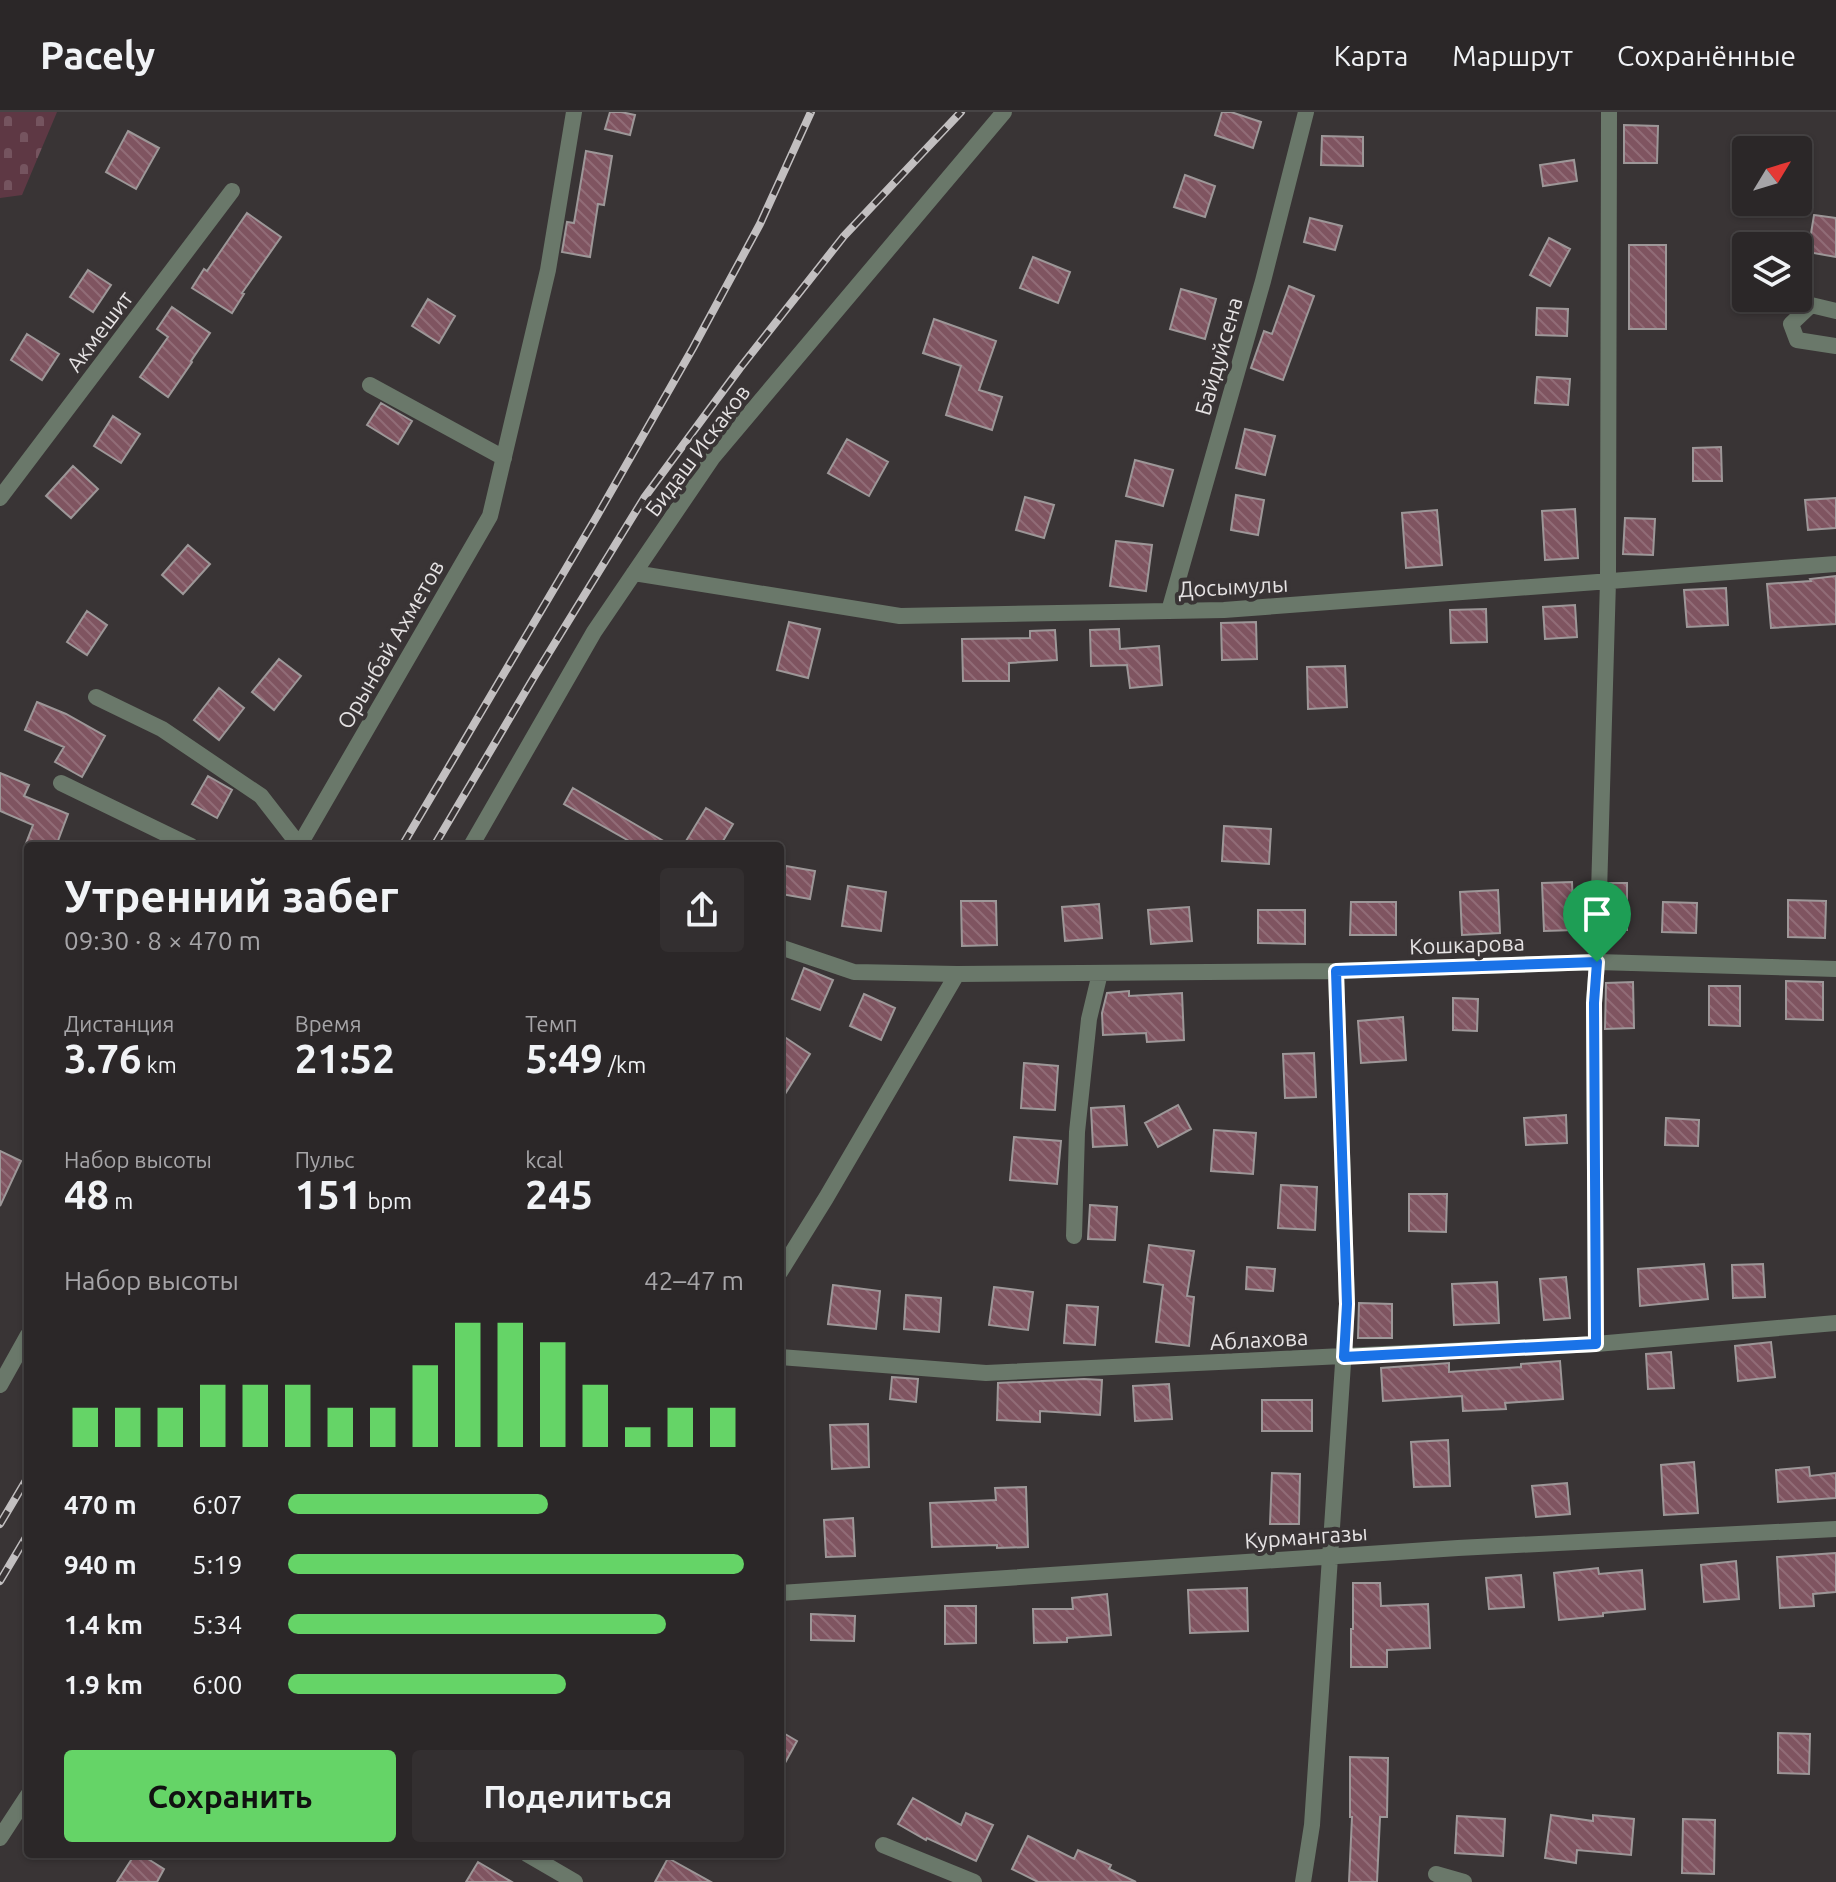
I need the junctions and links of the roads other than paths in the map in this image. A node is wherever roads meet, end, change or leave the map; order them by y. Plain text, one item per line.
1 (574, 112) edge
2 (1004, 112) edge
3 (1306, 112) edge
4 (1609, 112) edge
5 (232, 191) dead end
6 (1836, 311) edge
7 (1836, 346) edge
8 (370, 385) dead end
9 (504, 458) junction
10 (0, 498) edge
11 (1836, 564) edge
12 (634, 573) junction
13 (1608, 581) junction
14 (1169, 611) junction
15 (96, 697) dead end
16 (61, 783) dead end
17 (183, 842) edge
18 (296, 842) edge
19 (301, 842) edge
20 (473, 842) edge
21 (784, 948) edge
22 (1597, 962) junction
23 (1836, 969) edge
24 (1336, 971) junction
25 (1100, 973) junction
26 (957, 974) junction
27 (1074, 1236) dead end
28 (784, 1266) edge
29 (1836, 1323) edge
30 (24, 1340) edge
31 (1596, 1344) junction
32 (784, 1357) edge
33 (1344, 1357) junction
34 (5, 1362) edge
35 (0, 1385) edge
36 (1836, 1529) edge
37 (1330, 1557) junction
38 (784, 1593) edge
39 (24, 1801) edge
40 (0, 1838) edge
41 (883, 1845) dead end
42 (534, 1858) edge
43 (1436, 1874) dead end
44 (575, 1882) edge
45 (974, 1882) edge
46 (1303, 1882) edge
47 (1464, 1882) edge

1 - 9 street, Орынбай Ахметов
2 - 12 street, Бидаш Искаков
3 - 14 street, Байдуйсена
4 - 13 street
5 - 10 street, Акмешит
6 - 7 street
8 - 9 street
9 - 19 street, Орынбай Ахметов
11 - 13 street, Досымулы
12 - 14 street, Досымулы
12 - 20 street, Бидаш Искаков
13 - 14 street, Досымулы
13 - 22 street
15 - 18 street, Орынбай Ахметов
16 - 17 street
21 - 26 street, Кошкарова
22 - 23 street, Кошкарова
22 - 24 street, Кошкарова
22 - 31 street
24 - 25 street, Кошкарова
24 - 33 street
25 - 26 street, Кошкарова
25 - 27 street
26 - 28 street
29 - 31 street, Аблахова
30 - 34 street
31 - 33 street, Аблахова
32 - 33 street, Аблахова
33 - 37 street
34 - 35 street
36 - 37 street, Курмангазы
37 - 38 street, Курмангазы
37 - 46 street
39 - 40 street
41 - 45 street
42 - 44 street
43 - 47 street

